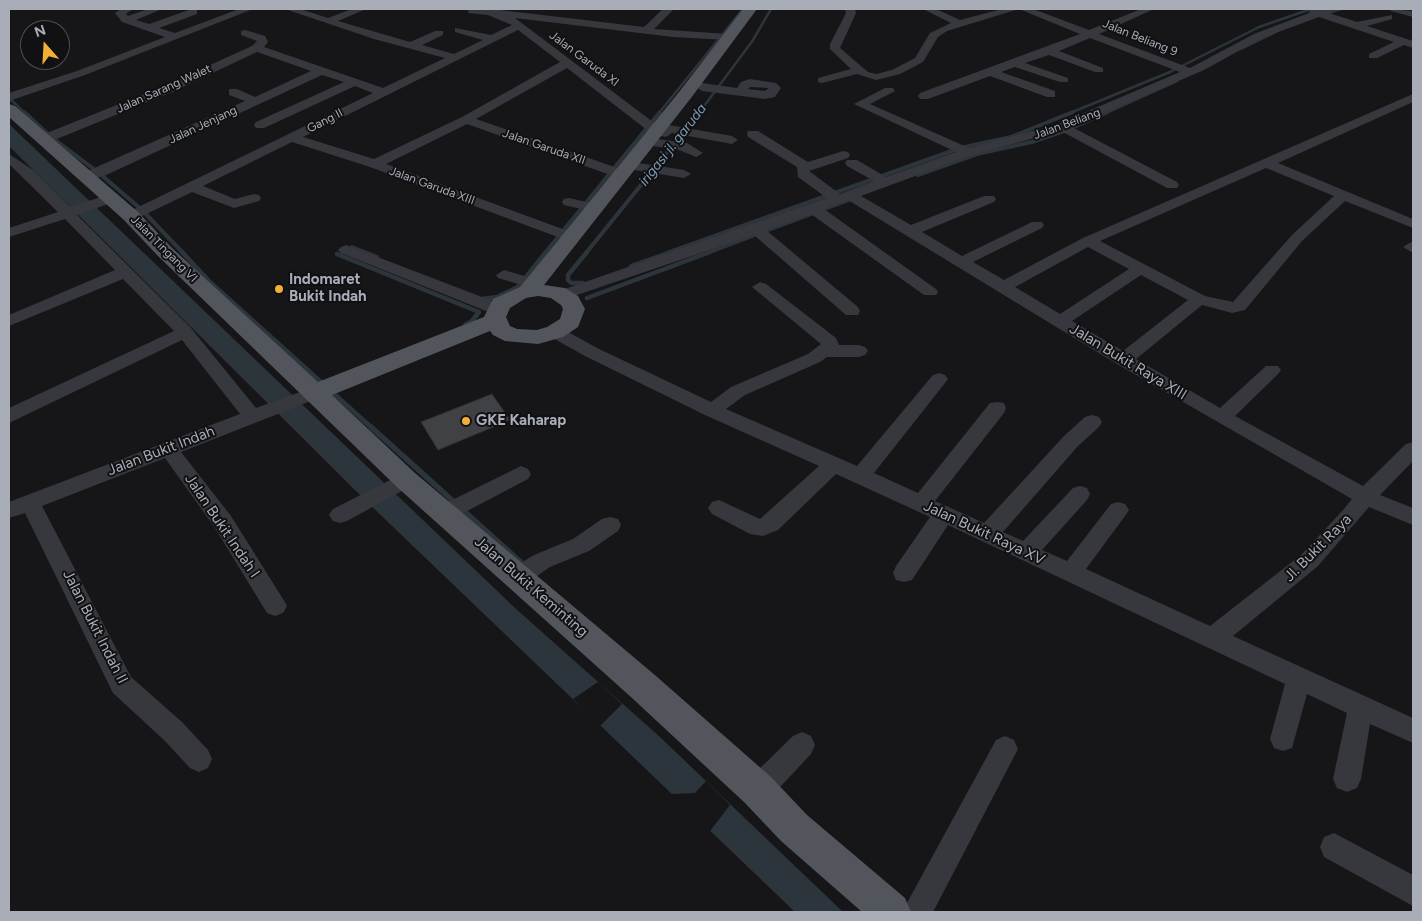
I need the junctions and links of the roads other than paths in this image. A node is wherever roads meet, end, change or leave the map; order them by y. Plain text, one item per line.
1 (157, 9) edge
2 (248, 9) edge
3 (290, 9) edge
4 (361, 9) edge
5 (669, 9) edge
6 (750, 9) edge
7 (760, 9) edge
8 (850, 9) edge
9 (928, 9) edge
10 (1014, 9) edge
11 (1024, 9) edge
12 (1149, 9) edge
13 (1318, 10) edge
14 (472, 11) dead end
15 (193, 12) dead end
16 (501, 13) edge
17 (1392, 13) edge
18 (127, 14) edge
19 (1413, 14) edge
20 (329, 21) junction
21 (959, 23) junction
22 (519, 26) junction
23 (1356, 26) junction
24 (151, 27) junction
25 (459, 30) dead end
26 (647, 30) junction
27 (245, 33) dead end
28 (439, 33) dead end
29 (1090, 33) junction
30 (176, 36) junction
31 (728, 37) junction
32 (492, 39) junction
33 (1410, 44) edge
34 (411, 46) junction
35 (256, 48) junction
36 (1049, 50) junction
37 (1373, 56) dead end
38 (454, 57) junction
39 (567, 63) junction
40 (1013, 63) junction
41 (860, 70) junction
42 (1099, 70) dead end
43 (320, 72) junction
44 (990, 72) junction
45 (1189, 72) junction
46 (822, 80) dead end
47 (1064, 80) dead end
48 (354, 82) junction
49 (702, 91) junction
50 (890, 91) dead end
51 (233, 92) dead end
52 (383, 92) junction
53 (740, 92) dead end
54 (1051, 94) dead end
55 (924, 96) dead end
56 (9, 98) edge
57 (1413, 98) edge
58 (255, 101) junction
59 (9, 109) edge
60 (915, 113) dead end
61 (466, 120) junction
62 (899, 121) junction
63 (260, 125) dead end
64 (1062, 127) junction
65 (950, 128) dead end
66 (753, 134) dead end
67 (671, 136) junction
68 (934, 137) junction
69 (293, 138) junction
70 (42, 140) junction
71 (732, 140) dead end
72 (968, 152) junction
73 (696, 153) dead end
74 (9, 158) edge
75 (1267, 163) junction
76 (375, 164) junction
77 (806, 167) junction
78 (651, 168) junction
79 (28, 173) junction
80 (621, 174) junction
81 (684, 174) dead end
82 (86, 177) junction
83 (9, 179) edge
84 (883, 181) junction
85 (1172, 185) dead end
86 (193, 187) junction
87 (1344, 194) junction
88 (844, 197) junction
89 (254, 198) dead end
90 (989, 199) dead end
91 (101, 202) junction
92 (569, 202) dead end
93 (594, 208) junction
94 (812, 208) junction
95 (70, 213) junction
96 (131, 216) junction
97 (1413, 224) edge
98 (1037, 225) dead end
99 (756, 229) junction
100 (908, 232) junction
101 (9, 233) edge
102 (570, 237) junction
103 (1088, 241) junction
104 (346, 250) dead end
105 (961, 262) junction
106 (1139, 269) junction
107 (124, 272) junction
108 (504, 275) dead end
109 (760, 287) dead end
110 (1003, 287) junction
111 (542, 290) junction
112 (930, 292) dead end
113 (1199, 299) junction
114 (852, 311) dead end
115 (496, 315) junction
116 (9, 321) edge
117 (1060, 321) junction
118 (185, 332) junction
119 (555, 332) junction
120 (826, 351) junction
121 (859, 351) dead end
122 (1123, 360) junction
123 (1272, 370) dead end
124 (939, 379) dead end
125 (306, 396) junction
126 (997, 408) dead end
127 (712, 410) junction
128 (9, 416) edge
129 (252, 416) junction
130 (1222, 418) junction
131 (1092, 422) dead end
132 (168, 448) junction
133 (1413, 449) edge
134 (834, 464) junction
135 (522, 474) dead end
136 (860, 476) junction
137 (398, 484) junction
138 (1080, 494) dead end
139 (1365, 497) junction
140 (921, 504) junction
141 (19, 506) edge
142 (719, 508) dead end
143 (1118, 510) dead end
144 (446, 513) junction
145 (944, 514) junction
146 (340, 515) dead end
147 (1413, 517) edge
148 (610, 524) dead end
149 (987, 535) junction
150 (1026, 553) junction
151 (904, 573) dead end
152 (1070, 573) junction
153 (519, 576) junction
154 (275, 606) dead end
155 (1213, 638) junction
156 (1299, 678) junction
157 (1360, 706) junction
158 (1413, 728) edge
159 (1283, 739) dead end
160 (802, 745) dead end
161 (1005, 749) dead end
162 (199, 759) dead end
163 (1347, 779) dead end
164 (758, 790) junction
165 (1334, 847) dead end
166 (1413, 891) edge
167 (891, 912) edge
168 (917, 912) edge

1 - 18 street
2 - 30 street
3 - 20 street
4 - 20 street
5 - 26 street
6 - 31 main road
7 - 49 main road
8 - 41 street
9 - 21 street
10 - 21 street
11 - 29 street, Jalan Beliang 9
12 - 29 street
13 - 23 street
13 - 45 street, Jalan Beliang
14 - 16 street
15 - 24 street
16 - 22 street, Jalan Garuda XI
16 - 26 street
17 - 19 street
17 - 23 street
18 - 24 street
20 - 34 street
21 - 41 street
22 - 32 street, Gang II
22 - 39 street, Jalan Garuda XI
23 - 33 street
24 - 30 street
25 - 32 street
26 - 31 street
27 - 35 street
28 - 34 street
29 - 36 street
29 - 45 street, Jalan Beliang 9
30 - 56 street
31 - 49 main road
32 - 38 street, Gang II
33 - 37 street
34 - 38 street
35 - 43 street
35 - 70 street, Jalan Sarang Walet
36 - 40 street
36 - 42 street
38 - 52 street, Gang II
39 - 61 street
39 - 67 street, Jalan Garuda XI
40 - 44 street
40 - 47 street
41 - 46 street
43 - 48 street
43 - 58 street, Jalan Jenjang
44 - 54 street
44 - 55 street
45 - 64 street, Jalan Beliang
48 - 52 street
48 - 63 street
49 - 53 street
49 - 67 main road
50 - 62 street
51 - 58 street
52 - 69 street, Gang II
57 - 75 street
58 - 82 street, Jalan Jenjang
59 - 70 main road, Jalan Tingang VI
60 - 62 street
61 - 76 street
61 - 80 street, Jalan Garuda XII
62 - 68 street
64 - 72 street, Jalan Beliang
64 - 85 street
65 - 68 street
66 - 77 street
67 - 71 street
67 - 73 street
67 - 78 main road
67 - 80 main road
68 - 72 street
69 - 76 street, Jalan Garuda XIII
69 - 86 street, Gang II
70 - 82 main road, Jalan Tingang VI
72 - 84 street, Jalan Beliang
74 - 79 street
75 - 87 street
75 - 103 street
76 - 102 street, Jalan Garuda XIII
77 - 84 street
77 - 88 street, Jalan Bukit Raya XIII
78 - 81 street
78 - 111 main road
79 - 83 street
79 - 95 street
80 - 93 main road
82 - 91 main road, Jalan Tingang VI
84 - 88 street, Jalan Beliang
86 - 89 street
86 - 96 street, Gang II
87 - 97 street
87 - 113 street
88 - 94 street, Jalan Beliang
88 - 100 street, Jalan Bukit Raya XIII
90 - 100 street
91 - 95 street
91 - 96 main road, Jalan Tingang VI
92 - 93 street
93 - 102 main road
94 - 99 street, Jalan Beliang
94 - 112 street
95 - 101 street
95 - 107 street
96 - 125 main road, Jalan Tingang VI
98 - 105 street
99 - 111 street, Jalan Beliang
99 - 114 street
100 - 105 street, Jalan Bukit Raya XIII
102 - 111 main road
103 - 106 street
103 - 110 street
104 - 115 street
105 - 110 street, Jalan Bukit Raya XIII
106 - 113 street
106 - 117 street
107 - 116 street
107 - 118 street
108 - 111 street
109 - 120 street
110 - 117 street, Jalan Bukit Raya XIII
111 - 115 main road
111 - 119 main road
113 - 122 street
115 - 119 main road
115 - 125 main road
117 - 122 street, Jalan Bukit Raya XIII
118 - 128 street
118 - 129 street
119 - 127 street, Jalan Bukit Raya XV
120 - 121 street
120 - 127 street
122 - 130 street, Jalan Bukit Raya XIII
123 - 130 street
124 - 136 street
125 - 129 street, Jalan Bukit Indah
125 - 137 main road, Jalan Bukit Keminting
126 - 140 street
127 - 134 street, Jalan Bukit Raya XV
129 - 132 street, Jalan Bukit Indah
130 - 139 street, Jalan Bukit Raya XIII
131 - 149 street
132 - 141 street, Jalan Bukit Indah
132 - 154 street, Jalan Bukit Indah I
133 - 139 street, Jl. Bukit Raya
134 - 136 street, Jalan Bukit Raya XV
134 - 142 street
135 - 144 street
136 - 140 street, Jalan Bukit Raya XV
137 - 144 main road, Jalan Bukit Keminting
137 - 146 street
138 - 150 street
139 - 147 street, Jalan Bukit Raya XIII
139 - 155 street, Jl. Bukit Raya
140 - 145 street, Jalan Bukit Raya XV
141 - 162 street, Jalan Bukit Indah II
143 - 152 street
144 - 153 main road, Jalan Bukit Keminting
145 - 149 street, Jalan Bukit Raya XV
145 - 151 street
148 - 153 street
149 - 150 street, Jalan Bukit Raya XV
150 - 152 street, Jalan Bukit Raya XV
152 - 155 street, Jalan Bukit Raya XV
153 - 164 main road, Jalan Bukit Keminting
155 - 156 street, Jalan Bukit Raya XV
156 - 157 street, Jalan Bukit Raya XV
156 - 159 street
157 - 158 street, Jalan Bukit Raya XV
157 - 163 street
160 - 164 street
161 - 168 street
164 - 167 main road, Jalan Bukit Keminting
165 - 166 street

